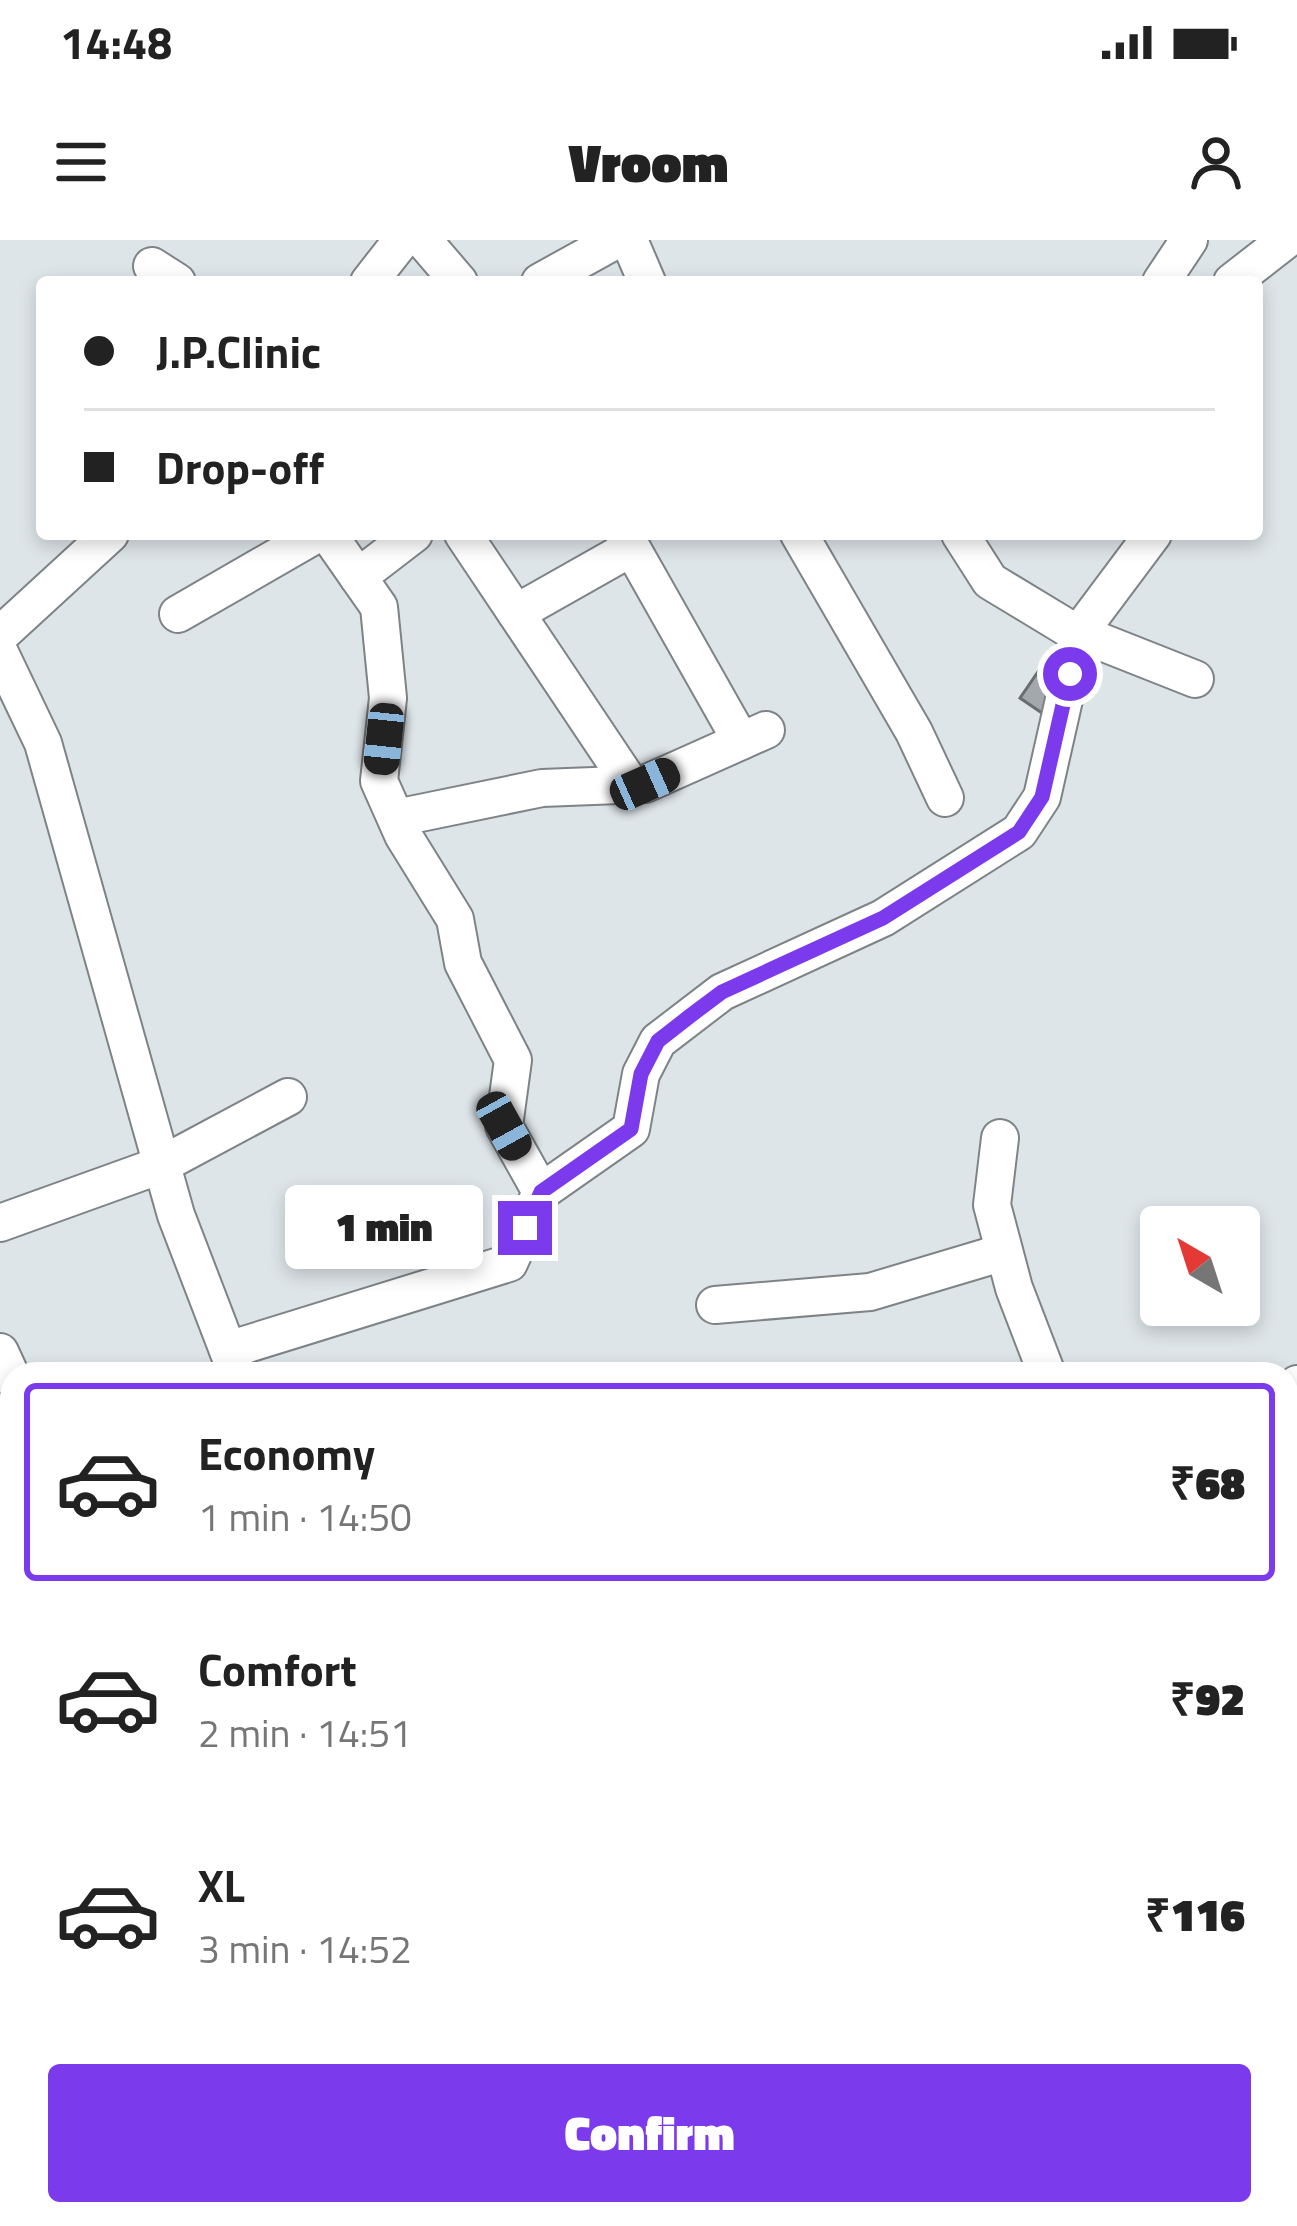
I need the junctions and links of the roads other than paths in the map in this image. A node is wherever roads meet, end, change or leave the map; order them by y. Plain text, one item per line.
1 (402, 240) edge
2 (423, 240) edge
3 (616, 240) edge
4 (629, 240) edge
5 (1189, 240) edge
6 (1286, 240) edge
7 (375, 276) edge
8 (454, 276) edge
9 (551, 276) edge
10 (644, 276) edge
11 (1165, 276) edge
12 (1240, 276) edge
13 (103, 540) edge
14 (307, 540) edge
15 (332, 540) edge
16 (406, 540) edge
17 (467, 540) edge
18 (803, 540) edge
19 (964, 540) edge
20 (1149, 540) edge
21 (627, 541) edge
22 (358, 577) junction
23 (516, 613) junction
24 (178, 614) dead end
25 (1079, 633) junction
26 (0, 635) edge
27 (0, 653) edge
28 (1195, 679) dead end
29 (631, 784) junction
30 (945, 798) dead end
31 (396, 818) junction
32 (288, 1097) dead end
33 (1000, 1138) dead end
34 (161, 1165) junction
35 (541, 1192) junction
36 (0, 1222) edge
37 (1004, 1252) junction
38 (715, 1305) dead end
39 (232, 1362) edge
40 (1044, 1362) edge

1 - 7 street
2 - 8 street
3 - 9 street
4 - 10 street
5 - 11 street
6 - 12 street
13 - 26 street
14 - 24 street
15 - 22 street
16 - 22 street
17 - 23 street
18 - 30 street
19 - 25 street
20 - 25 street
21 - 23 street
21 - 29 street
22 - 31 street
23 - 29 street
25 - 28 street
25 - 35 street
27 - 34 street
29 - 31 street
31 - 35 street
32 - 34 street
33 - 37 street
34 - 36 street
34 - 39 street
35 - 39 street
37 - 38 street
37 - 40 street

